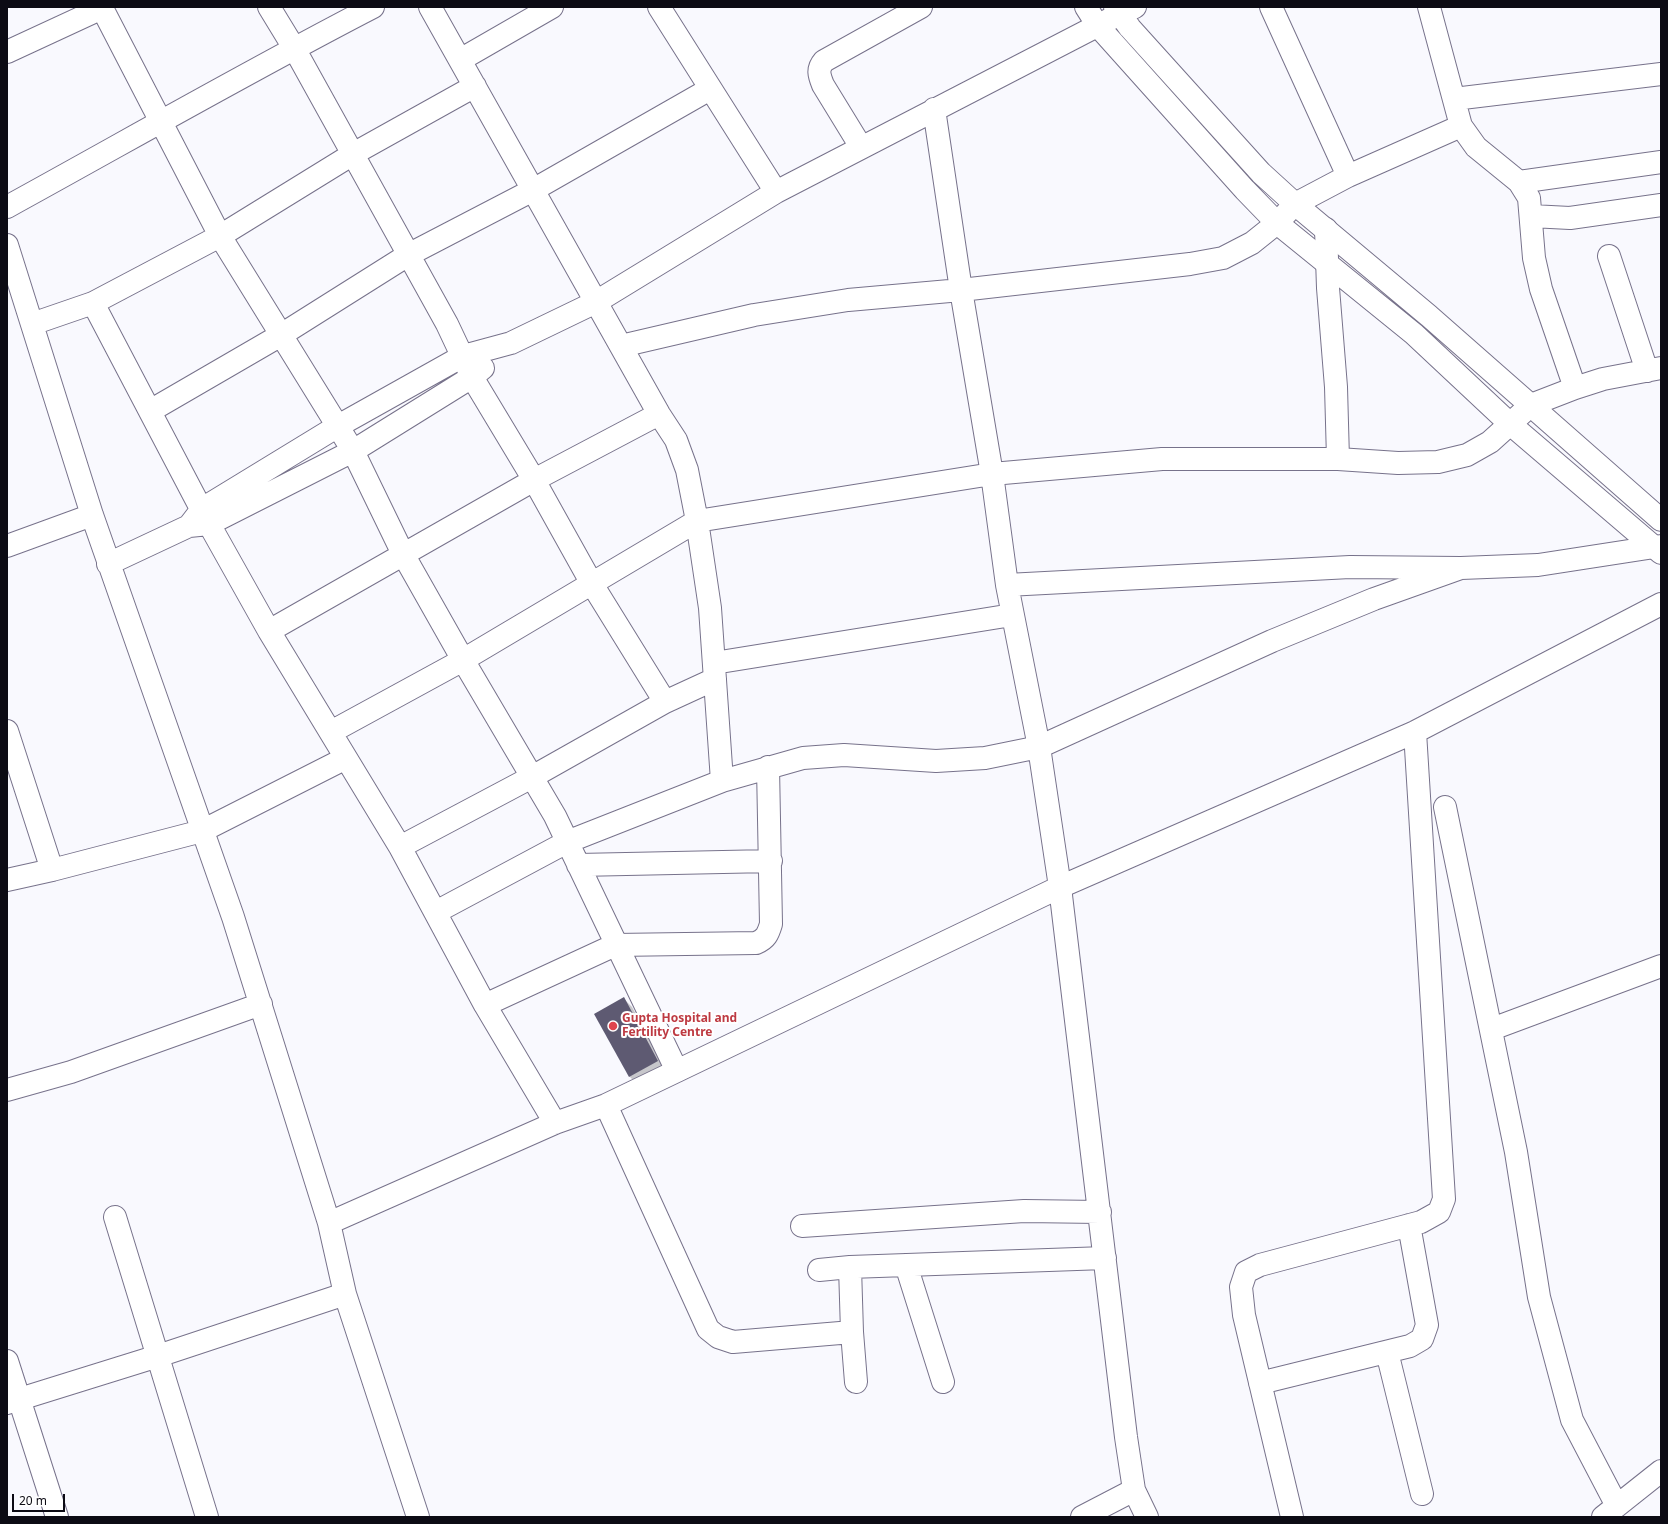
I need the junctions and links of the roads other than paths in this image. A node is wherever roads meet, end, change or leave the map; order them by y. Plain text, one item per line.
1 (102, 7) edge
2 (269, 7) edge
3 (373, 7) edge
4 (430, 7) edge
5 (552, 7) edge
6 (659, 7) edge
7 (921, 7) edge
8 (1086, 7) edge
9 (1271, 7) edge
10 (1429, 7) edge
11 (1124, 9) edge
12 (1098, 26) junction
13 (294, 48) junction
14 (7, 52) edge
15 (460, 60) junction
16 (1661, 74) edge
17 (475, 86) junction
18 (710, 89) junction
19 (1454, 98) junction
20 (934, 109) junction
21 (161, 123) junction
22 (1461, 126) junction
23 (862, 147) junction
24 (353, 154) junction
25 (1661, 162) edge
26 (1348, 176) junction
27 (1519, 182) junction
28 (533, 190) junction
29 (776, 192) junction
30 (1295, 204) junction
31 (1661, 205) edge
32 (7, 207) edge
33 (1531, 216) junction
34 (1277, 222) junction
35 (1326, 229) junction
36 (220, 236) junction
37 (7, 245) edge
38 (408, 255) junction
39 (1609, 256) dead end
40 (1327, 262) junction
41 (961, 290) junction
42 (596, 302) junction
43 (93, 303) junction
44 (32, 324) junction
45 (281, 335) junction
46 (511, 343) junction
47 (621, 346) junction
48 (463, 356) junction
49 (1654, 369) edge
50 (472, 377) junction
51 (1575, 388) junction
52 (1531, 405) junction
53 (150, 410) junction
54 (659, 414) junction
55 (1510, 423) junction
56 (338, 426) junction
57 (353, 451) junction
58 (1338, 459) junction
59 (992, 474) junction
60 (534, 480) junction
61 (92, 515) junction
62 (200, 520) junction
63 (1661, 520) edge
64 (697, 521) junction
65 (7, 546) edge
66 (1659, 548) edge
67 (404, 554) junction
68 (108, 564) junction
69 (1461, 568) junction
70 (592, 584) junction
71 (1007, 585) junction
72 (1661, 604) edge
73 (1012, 615) junction
74 (269, 631) junction
75 (463, 660) junction
76 (714, 671) junction
77 (665, 702) junction
78 (7, 731) edge
79 (331, 732) junction
80 (1415, 732) junction
81 (1039, 747) junction
82 (346, 758) junction
83 (768, 767) junction
84 (532, 777) junction
85 (722, 781) junction
86 (1445, 807) dead end
87 (202, 831) junction
88 (567, 842) junction
89 (400, 847) junction
90 (771, 861) junction
91 (578, 865) junction
92 (52, 870) junction
93 (7, 880) edge
94 (1060, 887) junction
95 (436, 912) junction
96 (615, 945) junction
97 (1661, 966) edge
98 (260, 1004) junction
99 (485, 1006) junction
100 (1492, 1029) junction
101 (677, 1071) junction
102 (7, 1090) edge
103 (606, 1105) junction
104 (555, 1123) junction
105 (1100, 1212) junction
106 (115, 1217) dead end
107 (329, 1223) junction
108 (1409, 1225) junction
109 (802, 1226) dead end
110 (1105, 1258) junction
111 (906, 1265) junction
112 (850, 1267) junction
113 (820, 1270) dead end
114 (345, 1294) junction
115 (852, 1332) junction
116 (1387, 1352) junction
117 (158, 1356) junction
118 (7, 1361) edge
119 (856, 1382) dead end
120 (943, 1382) dead end
121 (1260, 1383) junction
122 (13, 1402) edge
123 (1661, 1472) edge
124 (1134, 1490) junction
125 (1422, 1494) dead end
126 (1610, 1511) edge
127 (57, 1517) edge
128 (207, 1517) edge
129 (418, 1517) edge
130 (1082, 1517) edge
131 (1147, 1517) edge
132 (1292, 1517) edge

1 - 14 street
1 - 21 street
2 - 13 street
3 - 13 street
4 - 15 street
5 - 15 street
6 - 18 street
7 - 23 street
8 - 12 street
9 - 26 street
10 - 19 street
11 - 12 street
11 - 30 street
12 - 20 street
12 - 34 street
13 - 21 street
13 - 24 street
15 - 17 street
16 - 19 street
17 - 24 street
17 - 28 street
18 - 28 street
18 - 29 street
19 - 22 street
20 - 23 street
20 - 41 street
21 - 32 street
21 - 36 street
22 - 26 street
22 - 27 street
23 - 29 street
24 - 36 street
24 - 38 street
25 - 27 street
26 - 30 street
27 - 33 street
28 - 38 street
28 - 42 street
29 - 42 street
30 - 34 street
30 - 35 street
31 - 33 street
33 - 51 street
34 - 40 street
34 - 41 street
35 - 40 street
35 - 52 street
36 - 43 street
36 - 45 street
37 - 44 street
38 - 45 street
38 - 48 street
39 - 49 street
40 - 55 street
40 - 58 street
41 - 47 street
41 - 59 street
42 - 46 street
42 - 47 street
43 - 44 street
43 - 53 street
44 - 61 street
45 - 53 street
45 - 56 street
46 - 48 street
46 - 50 street
47 - 54 street
48 - 50 street
48 - 56 street
49 - 51 street
50 - 57 street
50 - 60 street
51 - 52 street
52 - 55 street
52 - 63 street
53 - 62 street
54 - 60 street
54 - 64 street
55 - 58 street
55 - 66 street
56 - 57 street
56 - 62 street
57 - 62 street
57 - 67 street
58 - 59 street
59 - 64 street
59 - 71 street
60 - 67 street
60 - 70 street
61 - 65 street
61 - 68 street
62 - 68 street
62 - 74 street
64 - 70 street
64 - 76 street
66 - 69 street
67 - 74 street
67 - 75 street
68 - 87 street
69 - 71 street
69 - 81 street
70 - 75 street
70 - 77 street
71 - 73 street
72 - 80 street
73 - 76 street
73 - 81 street
74 - 79 street
75 - 79 street
75 - 84 street
76 - 77 street
76 - 85 street
77 - 84 street
78 - 92 street
79 - 82 street
80 - 94 street
80 - 108 street
81 - 83 street
81 - 94 street
82 - 87 street
82 - 89 street
83 - 85 street
83 - 90 street
84 - 88 street
84 - 89 street
85 - 88 street
86 - 100 street
87 - 92 street
87 - 98 street
88 - 91 street
88 - 95 street
89 - 95 street
90 - 91 street
90 - 96 street
91 - 96 street
92 - 93 street
94 - 101 street
94 - 105 street
95 - 99 street
96 - 99 street
96 - 101 street
97 - 100 street
98 - 102 street
98 - 107 street
99 - 104 street
100 - 126 street
101 - 103 street
103 - 104 street
103 - 115 street
104 - 107 street
105 - 109 street
105 - 110 street
106 - 117 street
107 - 114 street
108 - 116 street
108 - 121 street
110 - 111 street
110 - 124 street
111 - 112 street
111 - 120 street
112 - 113 street
112 - 115 street
114 - 117 street
114 - 129 street
115 - 119 street
116 - 121 street
116 - 125 street
117 - 122 street
117 - 128 street
118 - 122 street
121 - 132 street
122 - 127 street
123 - 126 street
124 - 130 street
124 - 131 street

